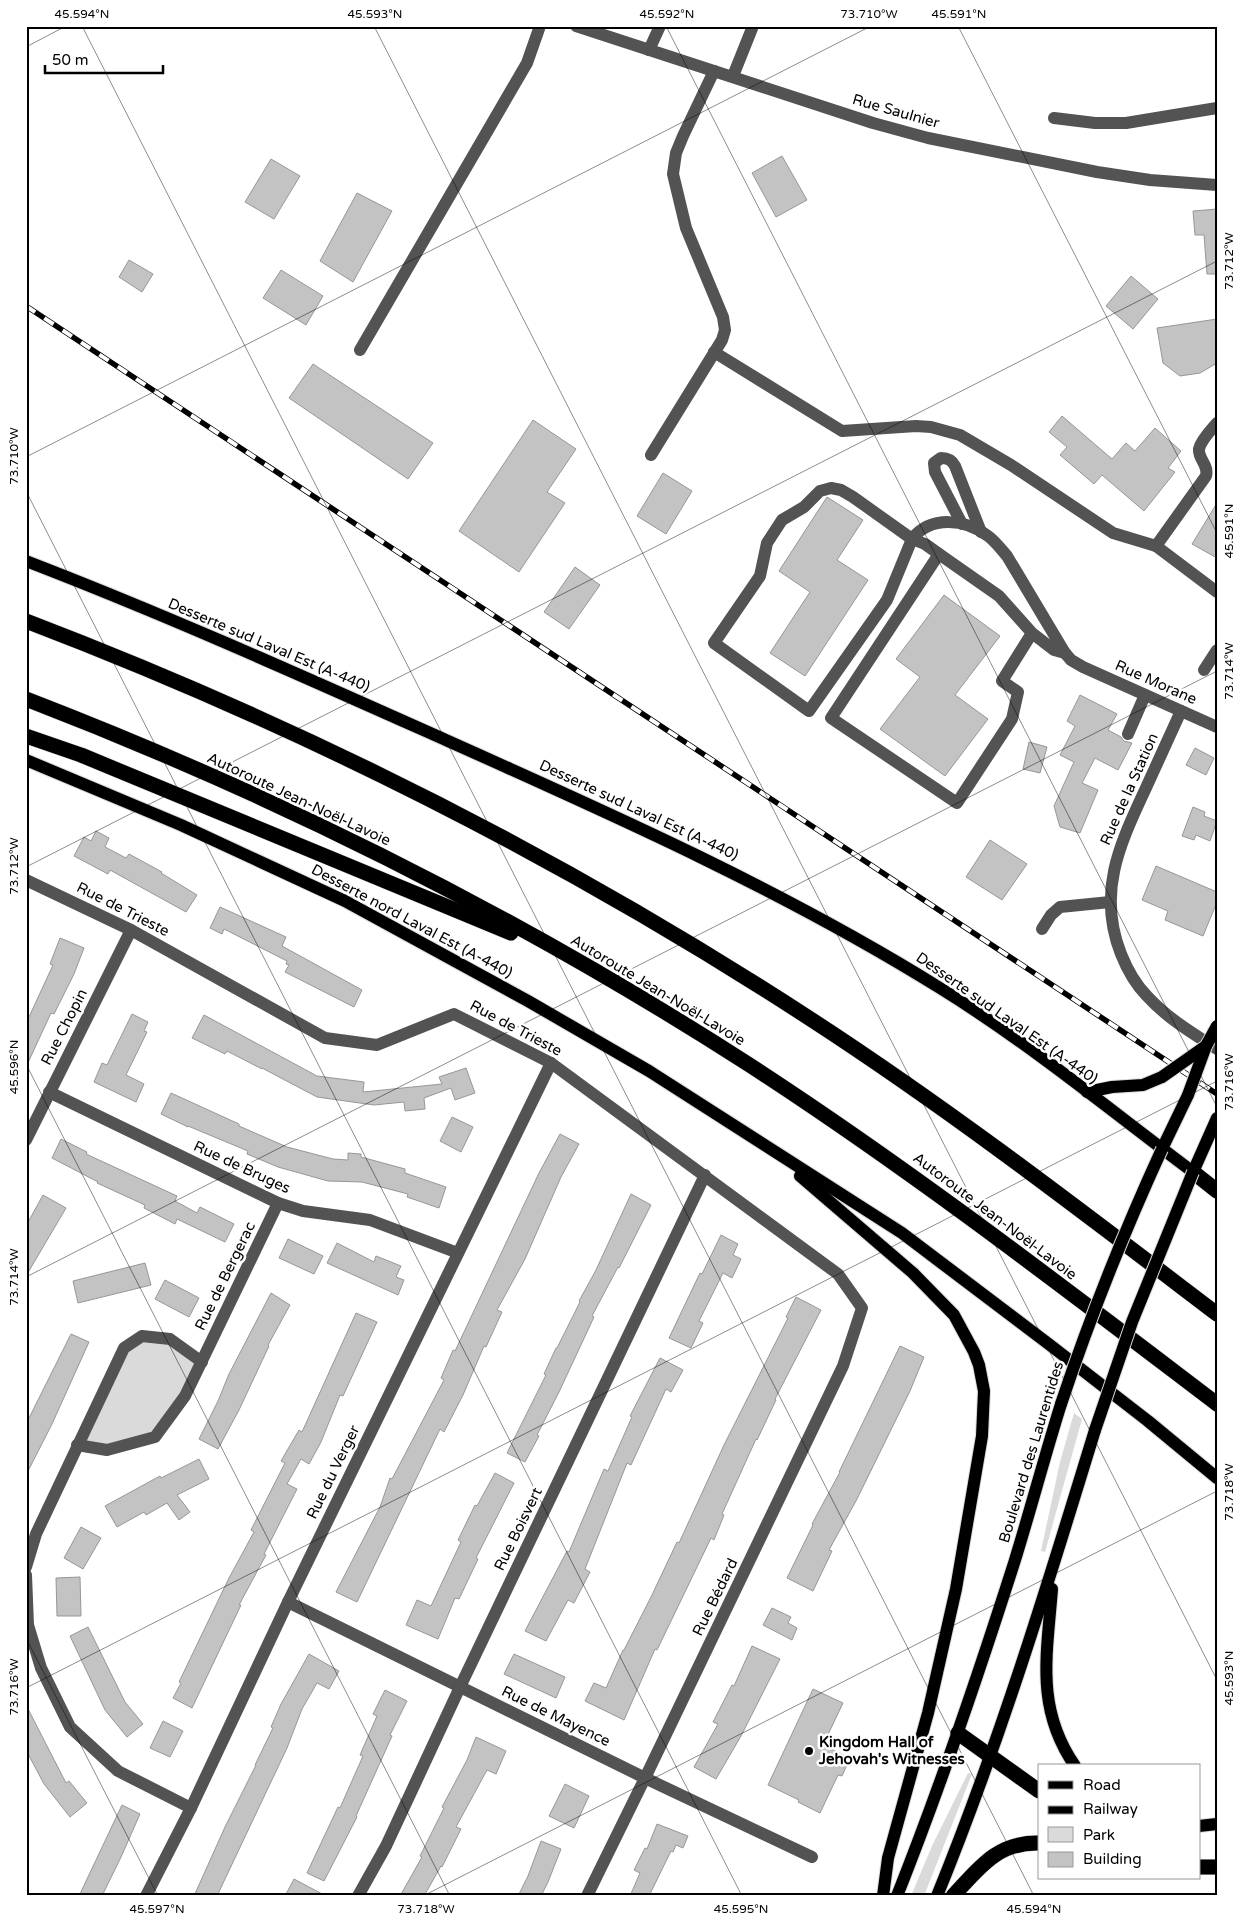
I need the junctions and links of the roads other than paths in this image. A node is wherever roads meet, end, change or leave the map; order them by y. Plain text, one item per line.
1 (540, 26) edge
2 (576, 26) edge
3 (660, 26) edge
4 (753, 26) edge
5 (650, 50) junction
6 (714, 71) junction
7 (733, 76) junction
8 (1217, 108) edge
9 (1054, 118) dead end
10 (1217, 185) edge
11 (360, 350) dead end
12 (714, 352) junction
13 (1217, 423) edge
14 (651, 455) dead end
15 (962, 524) junction
16 (981, 532) junction
17 (912, 539) junction
18 (1156, 546) junction
19 (939, 554) junction
20 (27, 562) edge
21 (1217, 592) edge
22 (26, 621) edge
23 (1032, 633) junction
24 (1217, 650) edge
25 (1065, 653) junction
26 (1204, 670) dead end
27 (1145, 695) junction
28 (26, 699) edge
29 (1181, 711) junction
30 (1217, 727) edge
31 (1128, 734) dead end
32 (26, 736) edge
33 (26, 760) edge
34 (26, 880) edge
35 (1110, 902) junction
36 (1042, 929) dead end
37 (131, 930) junction
38 (576, 960) junction
39 (1217, 1026) edge
40 (1211, 1047) edge
41 (551, 1063) junction
42 (49, 1092) junction
43 (1087, 1092) junction
44 (1217, 1118) edge
45 (26, 1140) edge
46 (764, 1146) junction
47 (1162, 1149) junction
48 (1193, 1172) junction
49 (705, 1176) junction
50 (1217, 1191) edge
51 (278, 1203) junction
52 (458, 1253) junction
53 (862, 1308) joint
54 (1217, 1314) edge
55 (202, 1362) junction
56 (1217, 1404) edge
57 (77, 1445) junction
58 (1217, 1478) edge
59 (26, 1567) edge
60 (1053, 1567) junction
61 (26, 1575) edge
62 (288, 1602) junction
63 (460, 1687) junction
64 (958, 1733) junction
65 (992, 1755) junction
66 (1074, 1764) edge
67 (646, 1778) junction
68 (1038, 1790) edge
69 (191, 1808) junction
70 (1217, 1824) edge
71 (1200, 1826) edge
72 (1038, 1843) edge
73 (812, 1857) dead end
74 (1200, 1867) edge
75 (1217, 1867) edge
76 (146, 1896) edge
77 (358, 1896) edge
78 (587, 1896) edge
79 (883, 1896) edge
80 (897, 1896) edge
81 (937, 1896) edge
82 (953, 1896) edge

1 - 11 street
2 - 5 street, Rue Saulnier
3 - 5 street
4 - 7 street
5 - 6 street, Rue Saulnier
6 - 7 street, Rue Saulnier
6 - 12 street
7 - 10 street, Rue Saulnier
8 - 9 street
12 - 14 street
12 - 18 street
13 - 18 street
15 - 16 street
15 - 16 street
15 - 17 street
16 - 25 street
17 - 17 street
17 - 19 street
18 - 21 street
19 - 23 street
19 - 23 street
20 - 43 main road, Desserte sud Laval Est (A-440)
22 - 54 highway
23 - 25 street
24 - 26 street
25 - 27 street, Rue Morane
27 - 29 street, Rue Morane
27 - 31 street
28 - 38 highway, Autoroute Jean-Noël-Lavoie
29 - 30 street, Rue Morane
29 - 35 street, Rue de la Station
32 - 38 highway
33 - 46 main road, Desserte nord Laval Est (A-440)
34 - 37 street, Rue de Trieste
35 - 36 street
35 - 40 street, Rue de la Station
37 - 41 street, Rue de Trieste
37 - 42 street, Rue Chopin
38 - 56 highway, Autoroute Jean-Noël-Lavoie
39 - 40 main road, Boulevard des Laurentides, bridge
40 - 43 main road, bridge
40 - 47 main road, Boulevard des Laurentides, bridge
41 - 49 street, Rue de Trieste
41 - 52 street, Rue du Verger
42 - 45 street, Rue Chopin
42 - 51 street, Rue de Bruges
43 - 47 main road, Desserte sud Laval Est (A-440)
44 - 48 main road
46 - 58 main road
46 - 79 main road
47 - 48 main road, Desserte sud Laval Est (A-440)
47 - 64 main road, Boulevard des Laurentides, bridge
48 - 50 highway
48 - 60 main road, bridge
49 - 53 street, Rue de Trieste
49 - 63 street, Rue Boisvert
51 - 52 street, Rue de Bruges
51 - 55 street, Rue de Bergerac
52 - 62 street, Rue du Verger
53 - 67 street, Rue Bédard
55 - 57 street, Rue de Bergerac
55 - 57 street
57 - 59 street
60 - 65 main road
60 - 66 main road
61 - 69 street
62 - 63 street, Rue de Mayence
62 - 69 street, Rue du Verger
63 - 67 street, Rue de Mayence
63 - 77 street, Rue Boisvert
64 - 65 highway
64 - 80 main road, Boulevard des Laurentides
65 - 68 highway
65 - 81 main road
67 - 73 street, Rue de Mayence
67 - 78 street, Rue Bédard
69 - 76 street, Rue du Verger
70 - 71 main road
72 - 82 highway
74 - 75 highway

